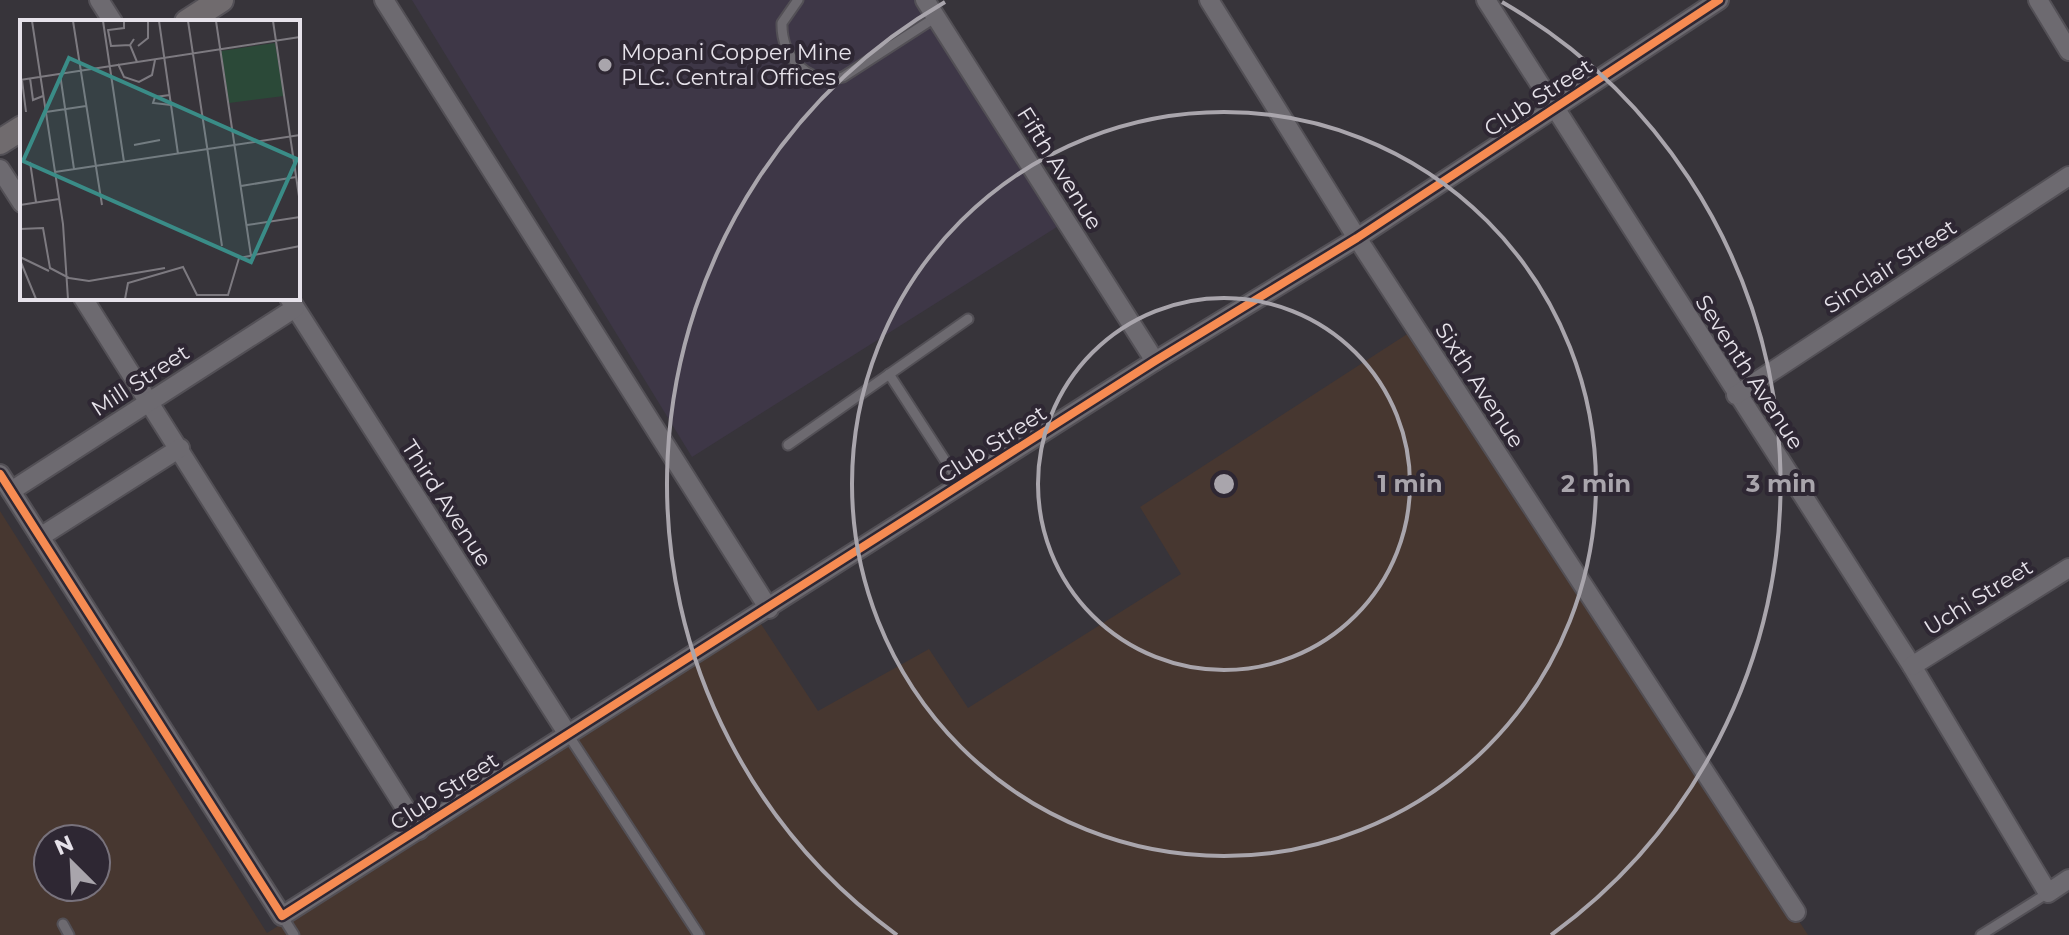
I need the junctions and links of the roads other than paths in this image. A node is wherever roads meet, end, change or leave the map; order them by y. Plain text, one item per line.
1 (99, 0) edge
2 (221, 0) edge
3 (384, 0) edge
4 (798, 0) edge
5 (925, 0) edge
6 (1209, 0) edge
7 (1486, 0) edge
8 (1719, 0) edge
9 (2038, 0) edge
10 (936, 17) junction
11 (112, 20) edge
12 (190, 20) edge
13 (2069, 51) edge
14 (1554, 108) junction
15 (20, 129) edge
16 (0, 142) edge
17 (0, 169) edge
18 (2069, 176) edge
19 (20, 200) edge
20 (1357, 238) junction
21 (84, 300) edge
22 (292, 303) edge
23 (968, 319) dead end
24 (1155, 361) junction
25 (889, 374) junction
26 (1736, 395) junction
27 (150, 401) junction
28 (788, 445) dead end
29 (180, 448) junction
30 (0, 474) edge
31 (961, 485) junction
32 (11, 491) junction
33 (40, 537) junction
34 (2069, 568) edge
35 (769, 609) junction
36 (1912, 666) junction
37 (567, 733) junction
38 (419, 830) junction
39 (2069, 879) edge
40 (2048, 893) junction
41 (1796, 912) dead end
42 (282, 916) junction
43 (63, 924) dead end
44 (69, 935) edge
45 (294, 935) edge
46 (699, 935) edge
47 (1981, 935) edge

1 - 11 street
2 - 12 main road
3 - 35 street
4 - 10 lane
5 - 10 street, Fifth Avenue
6 - 20 street, Sixth Avenue
7 - 14 street, Seventh Avenue
8 - 14 street, Club Street
9 - 13 street
10 - 24 street, Fifth Avenue
14 - 20 street, Club Street
14 - 26 street, Seventh Avenue
15 - 16 main road
17 - 19 street
18 - 26 street, Sinclair Street
20 - 24 street, Club Street
20 - 41 street, Sixth Avenue
21 - 27 street
22 - 27 street, Mill Street
22 - 37 street, Third Avenue
23 - 25 lane
24 - 31 street, Club Street
25 - 28 lane
25 - 31 lane
26 - 36 street, Seventh Avenue
27 - 29 street
27 - 32 street, Mill Street
29 - 33 street
29 - 38 street
30 - 32 street
31 - 35 street, Club Street
32 - 33 street
33 - 42 street
34 - 36 street, Uchi Street
35 - 37 street, Club Street
36 - 40 street, Seventh Avenue
37 - 38 street, Club Street
37 - 46 lane
38 - 42 street, Club Street
39 - 40 street
40 - 47 lane
42 - 45 lane
43 - 44 lane

